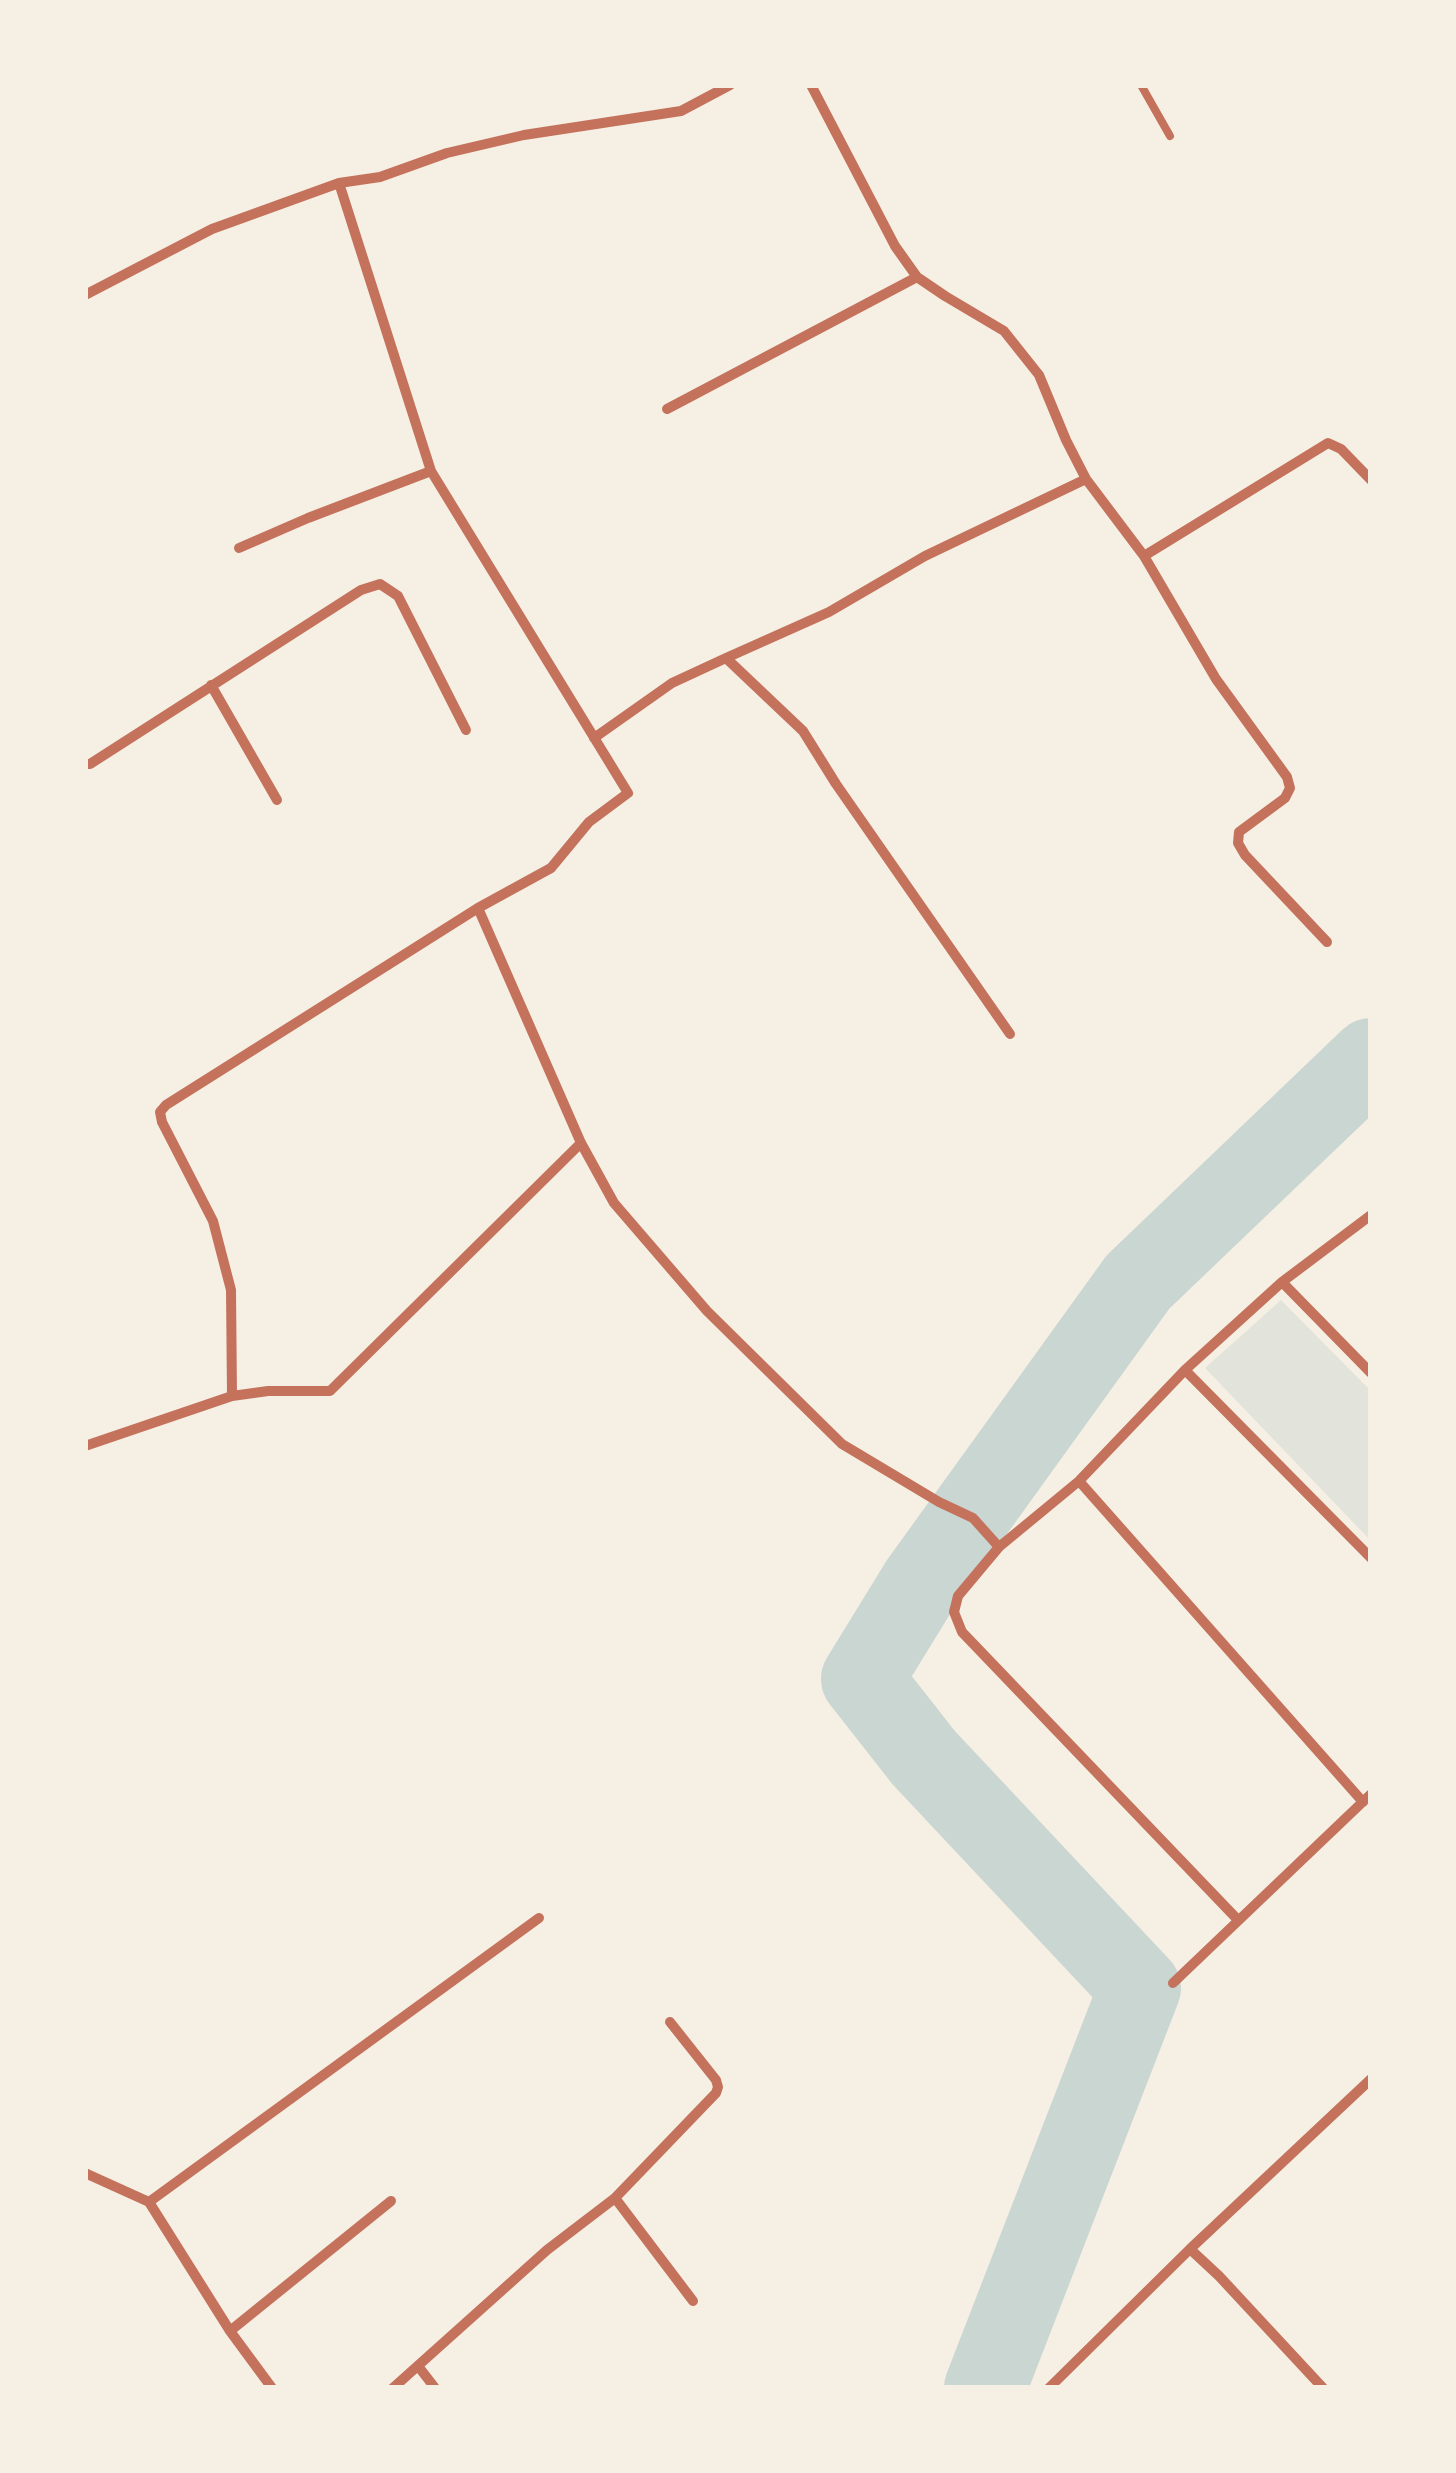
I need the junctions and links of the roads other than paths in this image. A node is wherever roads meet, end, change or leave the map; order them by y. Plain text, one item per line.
1 (730, 85) edge
2 (811, 85) edge
3 (1141, 85) edge
4 (1170, 136) dead end
5 (339, 183) junction
6 (917, 277) junction
7 (85, 295) edge
8 (667, 409) dead end
9 (432, 471) junction
10 (1086, 479) junction
11 (1371, 480) edge
12 (239, 548) dead end
13 (1144, 556) junction
14 (726, 658) junction
15 (211, 685) junction
16 (466, 730) dead end
17 (594, 738) junction
18 (85, 764) edge
19 (276, 800) dead end
20 (478, 908) junction
21 (1328, 942) dead end
22 (1010, 1034) dead end
23 (581, 1143) junction
24 (1371, 1216) edge
25 (1282, 1282) junction
26 (1185, 1370) junction
27 (1371, 1373) edge
28 (232, 1396) junction
29 (85, 1446) edge
30 (1079, 1481) junction
31 (1000, 1548) junction
32 (1371, 1558) edge
33 (1367, 1798) edge
34 (539, 1918) dead end
35 (1238, 1920) junction
36 (1173, 1983) dead end
37 (670, 2022) dead end
38 (1371, 2079) edge
39 (85, 2173) edge
40 (615, 2198) junction
41 (392, 2201) dead end
42 (148, 2202) junction
43 (1190, 2249) junction
44 (693, 2302) dead end
45 (230, 2331) junction
46 (418, 2366) junction
47 (272, 2388) edge
48 (393, 2388) edge
49 (435, 2388) edge
50 (1049, 2388) edge
51 (1323, 2388) edge

1 - 5 street
2 - 6 street
3 - 4 lane
5 - 7 street
5 - 9 street
6 - 8 street
6 - 10 street
9 - 12 street
9 - 17 street
10 - 13 street
10 - 14 street
11 - 13 street
13 - 21 street
14 - 17 street
14 - 22 street
15 - 16 street
15 - 18 street
15 - 19 street
17 - 20 street
20 - 23 street
20 - 28 street
23 - 28 street
23 - 31 street
24 - 25 street
25 - 26 street
25 - 27 street
26 - 30 street
26 - 32 street
28 - 29 street
30 - 31 street
30 - 33 street
31 - 35 street
33 - 35 street
34 - 42 street
35 - 36 street
37 - 40 street
38 - 43 street
39 - 42 street
40 - 44 street
40 - 46 street
41 - 45 street
42 - 45 street
43 - 50 street
43 - 51 street
45 - 47 street
46 - 48 street
46 - 49 street

